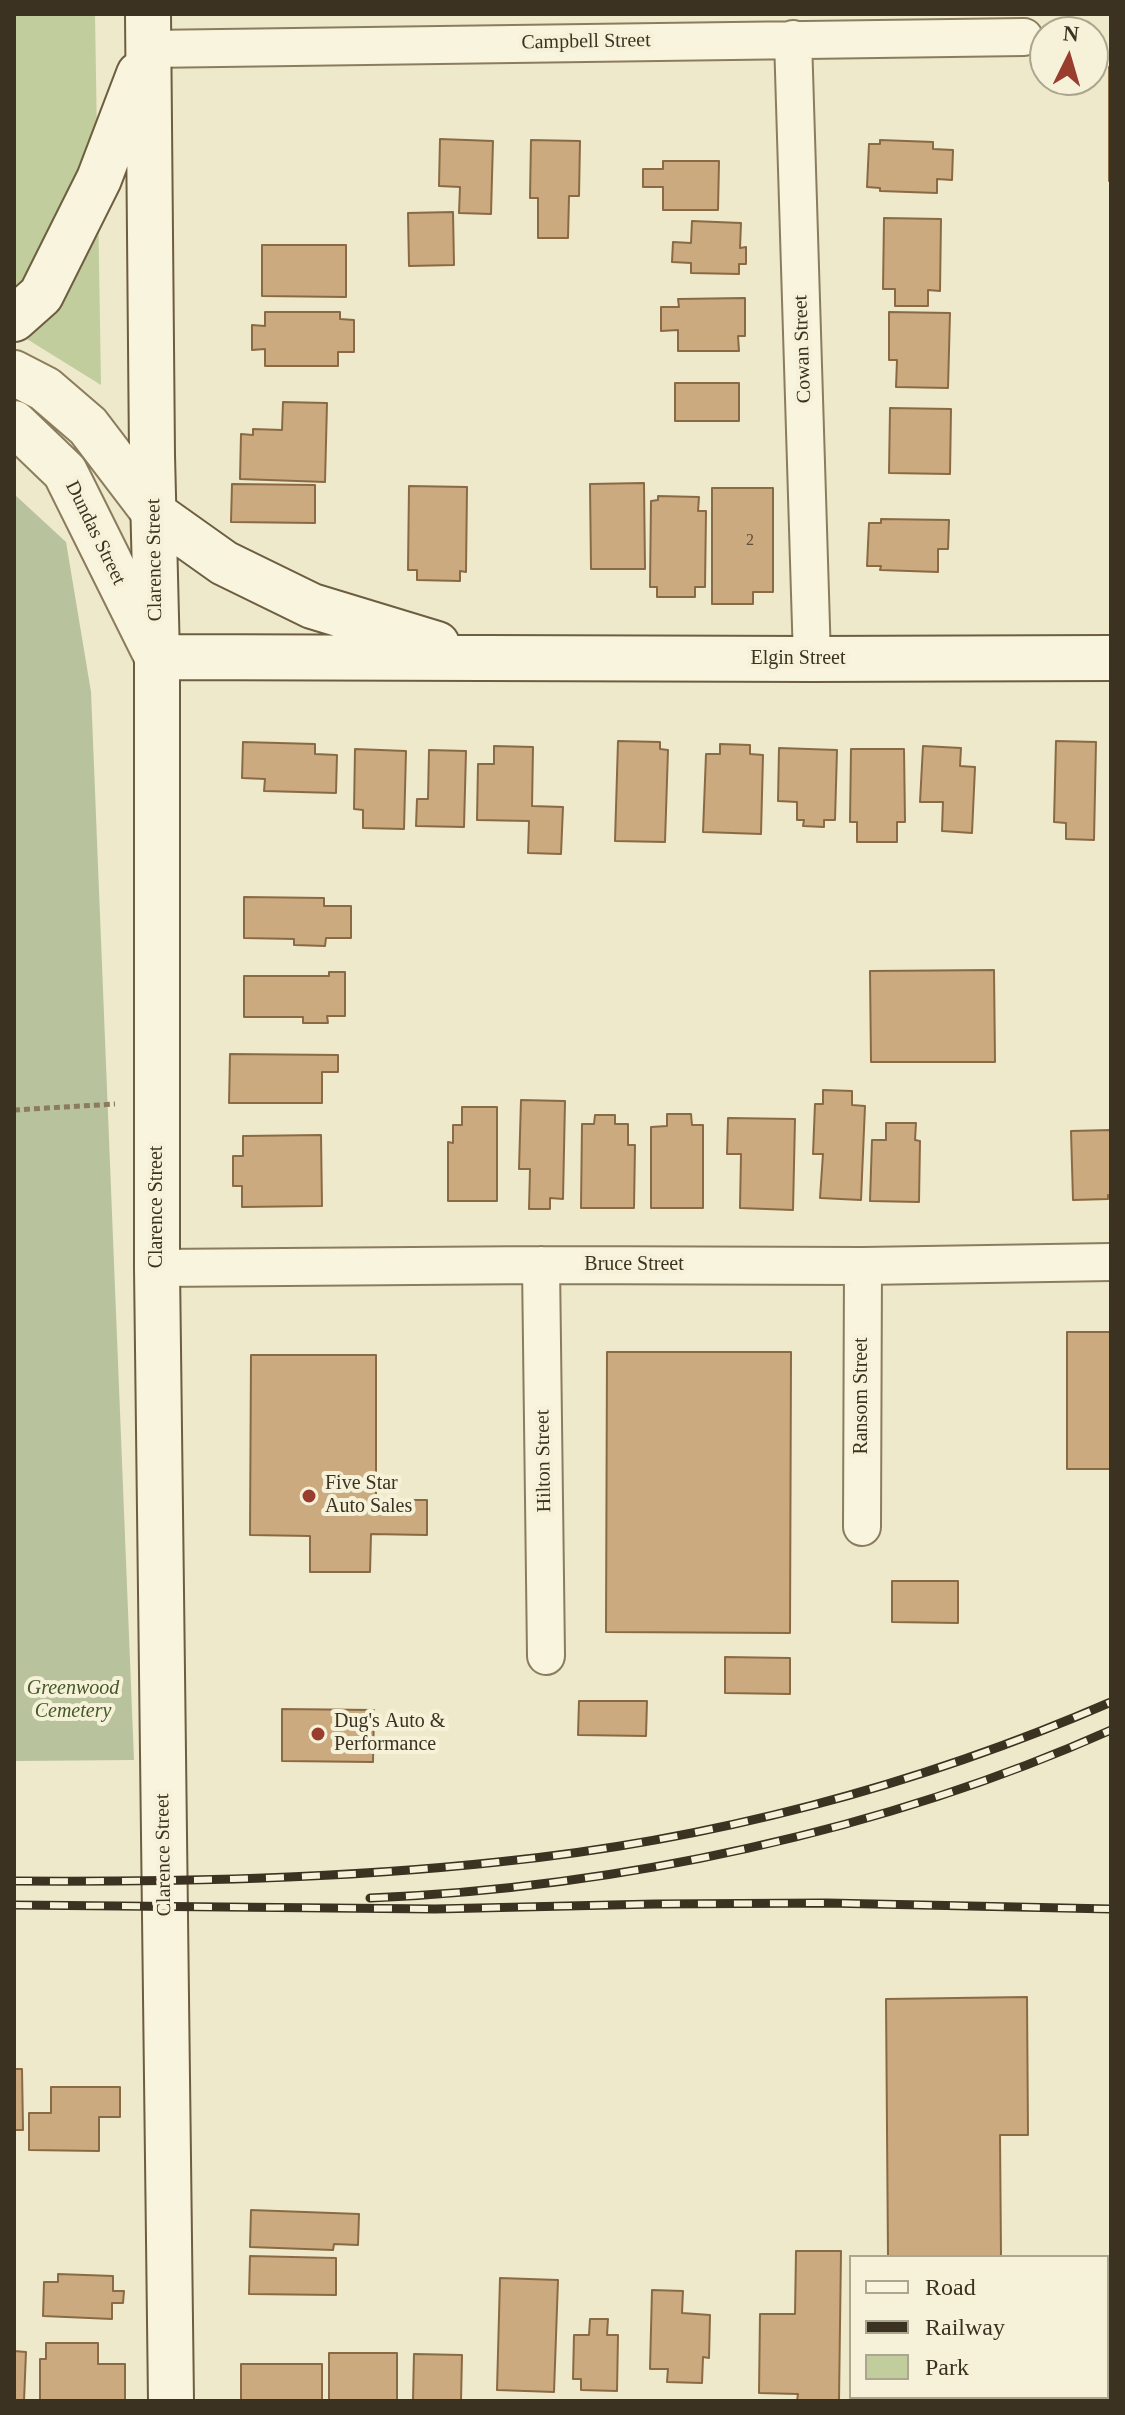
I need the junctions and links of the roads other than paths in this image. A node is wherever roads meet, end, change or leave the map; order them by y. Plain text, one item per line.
1 (148, 32) edge
2 (1024, 37) dead end
3 (793, 39) junction
4 (14, 319) edge
5 (14, 373) edge
6 (14, 423) edge
7 (155, 514) junction
8 (157, 657) junction
9 (1111, 658) edge
10 (486, 659) junction
11 (812, 659) junction
12 (1111, 1262) edge
13 (541, 1265) junction
14 (863, 1266) junction
15 (157, 1268) junction
16 (862, 1527) dead end
17 (546, 1656) dead end
18 (171, 2401) edge

1 - 3 street, Campbell Street
1 - 4 main road
1 - 7 main road, Clarence Street
2 - 3 street, Campbell Street
3 - 11 street, Cowan Street
5 - 7 main road
6 - 8 main road, Dundas Street
7 - 8 main road, Clarence Street
7 - 10 main road, Elgin Street
8 - 10 main road, Elgin Street
8 - 15 main road, Clarence Street
9 - 11 main road, Elgin Street
10 - 11 main road, Elgin Street
12 - 14 street, Bruce Street
13 - 14 street, Bruce Street
13 - 15 street, Bruce Street
13 - 17 street, Hilton Street
14 - 16 street, Ransom Street
15 - 18 main road, Clarence Street

